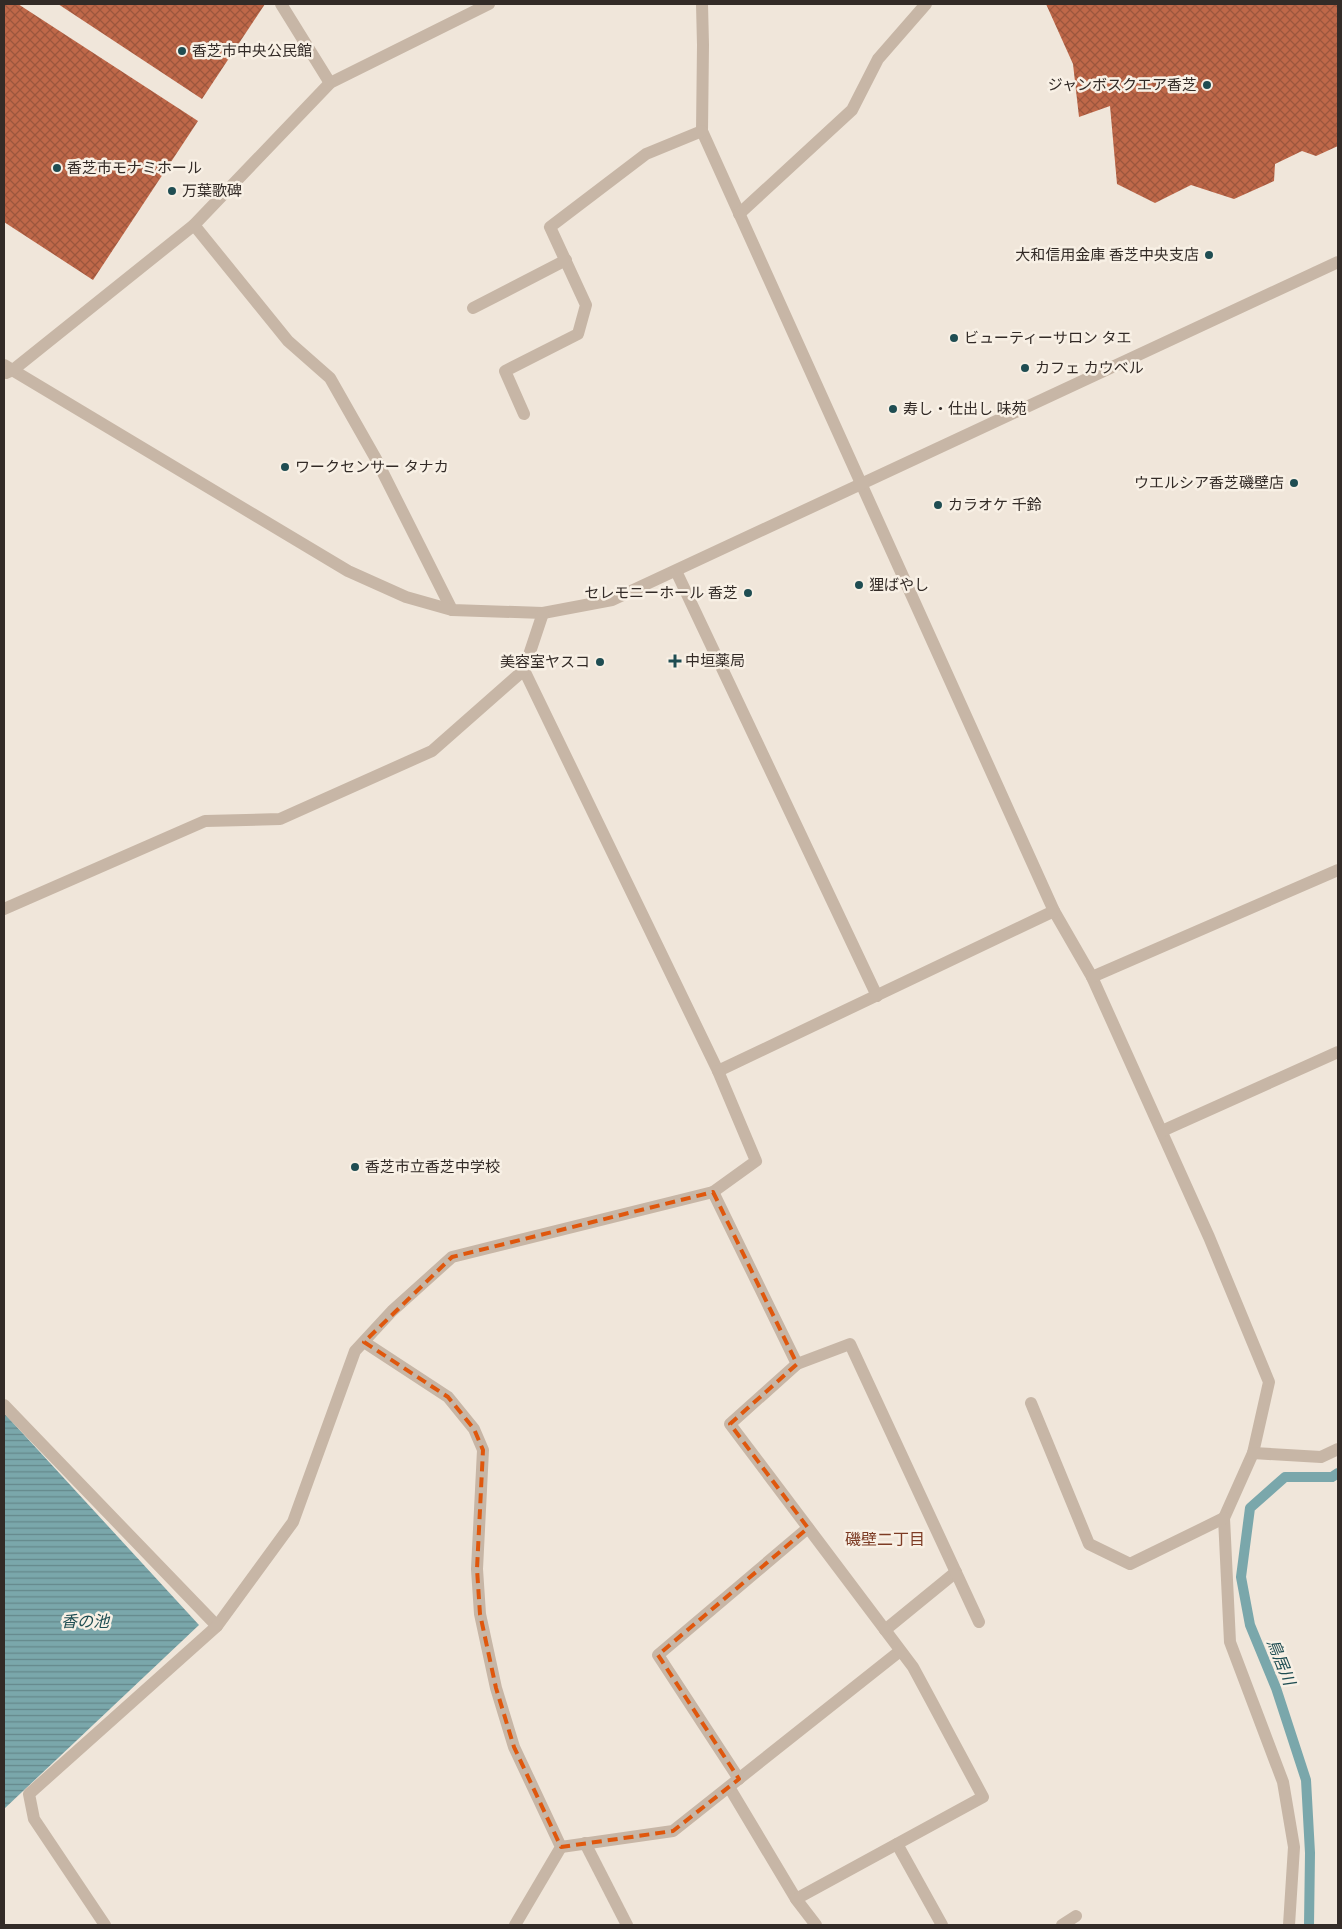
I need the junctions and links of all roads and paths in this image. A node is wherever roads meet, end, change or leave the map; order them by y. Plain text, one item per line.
1 (281, 4) edge
2 (489, 4) edge
3 (702, 4) edge
4 (926, 4) edge
5 (330, 83) junction
6 (702, 131) junction
7 (739, 214) junction
8 (194, 225) junction
9 (566, 260) junction
10 (1338, 262) edge
11 (473, 308) dead end
12 (7, 369) edge
13 (524, 414) dead end
14 (862, 484) junction
15 (676, 571) junction
16 (452, 610) junction
17 (543, 614) junction
18 (524, 670) junction
19 (1338, 870) edge
20 (4, 909) edge
21 (1054, 911) junction
22 (1092, 977) junction
23 (877, 996) junction
24 (1338, 1052) edge
25 (718, 1071) junction
26 (1162, 1131) junction
27 (713, 1192) junction
28 (364, 1342) junction
29 (797, 1364) junction
30 (1032, 1403) dead end
31 (4, 1405) edge
32 (1338, 1449) edge
33 (1253, 1453) junction
34 (1224, 1518) junction
35 (808, 1528) junction
36 (956, 1572) junction
37 (979, 1622) dead end
38 (217, 1626) junction
39 (885, 1630) junction
40 (900, 1651) junction
41 (739, 1779) junction
42 (729, 1787) junction
43 (585, 1843) junction
44 (897, 1844) junction
45 (561, 1847) junction
46 (796, 1899) junction
47 (1076, 1916) dead end
48 (105, 1925) edge
49 (515, 1925) edge
50 (627, 1925) edge
51 (816, 1925) edge
52 (942, 1925) edge
53 (1062, 1925) edge
54 (1289, 1925) edge

1 - 5 street
2 - 5 street
3 - 6 street
4 - 7 street
5 - 8 street
6 - 7 street
6 - 9 street
7 - 14 street
8 - 12 street
8 - 16 street
9 - 11 street
9 - 13 street
10 - 14 street
12 - 16 street
14 - 15 street
14 - 21 street
15 - 17 street
15 - 23 street
16 - 17 street
17 - 18 street
18 - 20 street
18 - 25 street
19 - 22 street
21 - 22 street
21 - 23 street
22 - 26 street
23 - 25 street
24 - 26 street
25 - 27 street
26 - 33 street
27 - 28 street
27 - 29 street
28 - 38 street
28 - 45 street
29 - 35 street
29 - 36 street
30 - 34 street
31 - 38 street
32 - 33 street
33 - 34 street
34 - 54 street
35 - 39 street
35 - 41 street
36 - 37 street
36 - 39 street
38 - 48 street
39 - 40 street
40 - 41 street
40 - 44 street
41 - 42 street
42 - 43 street
42 - 46 street
43 - 45 street
43 - 50 street
44 - 46 street
44 - 52 street
45 - 49 street
46 - 51 street
47 - 53 street

